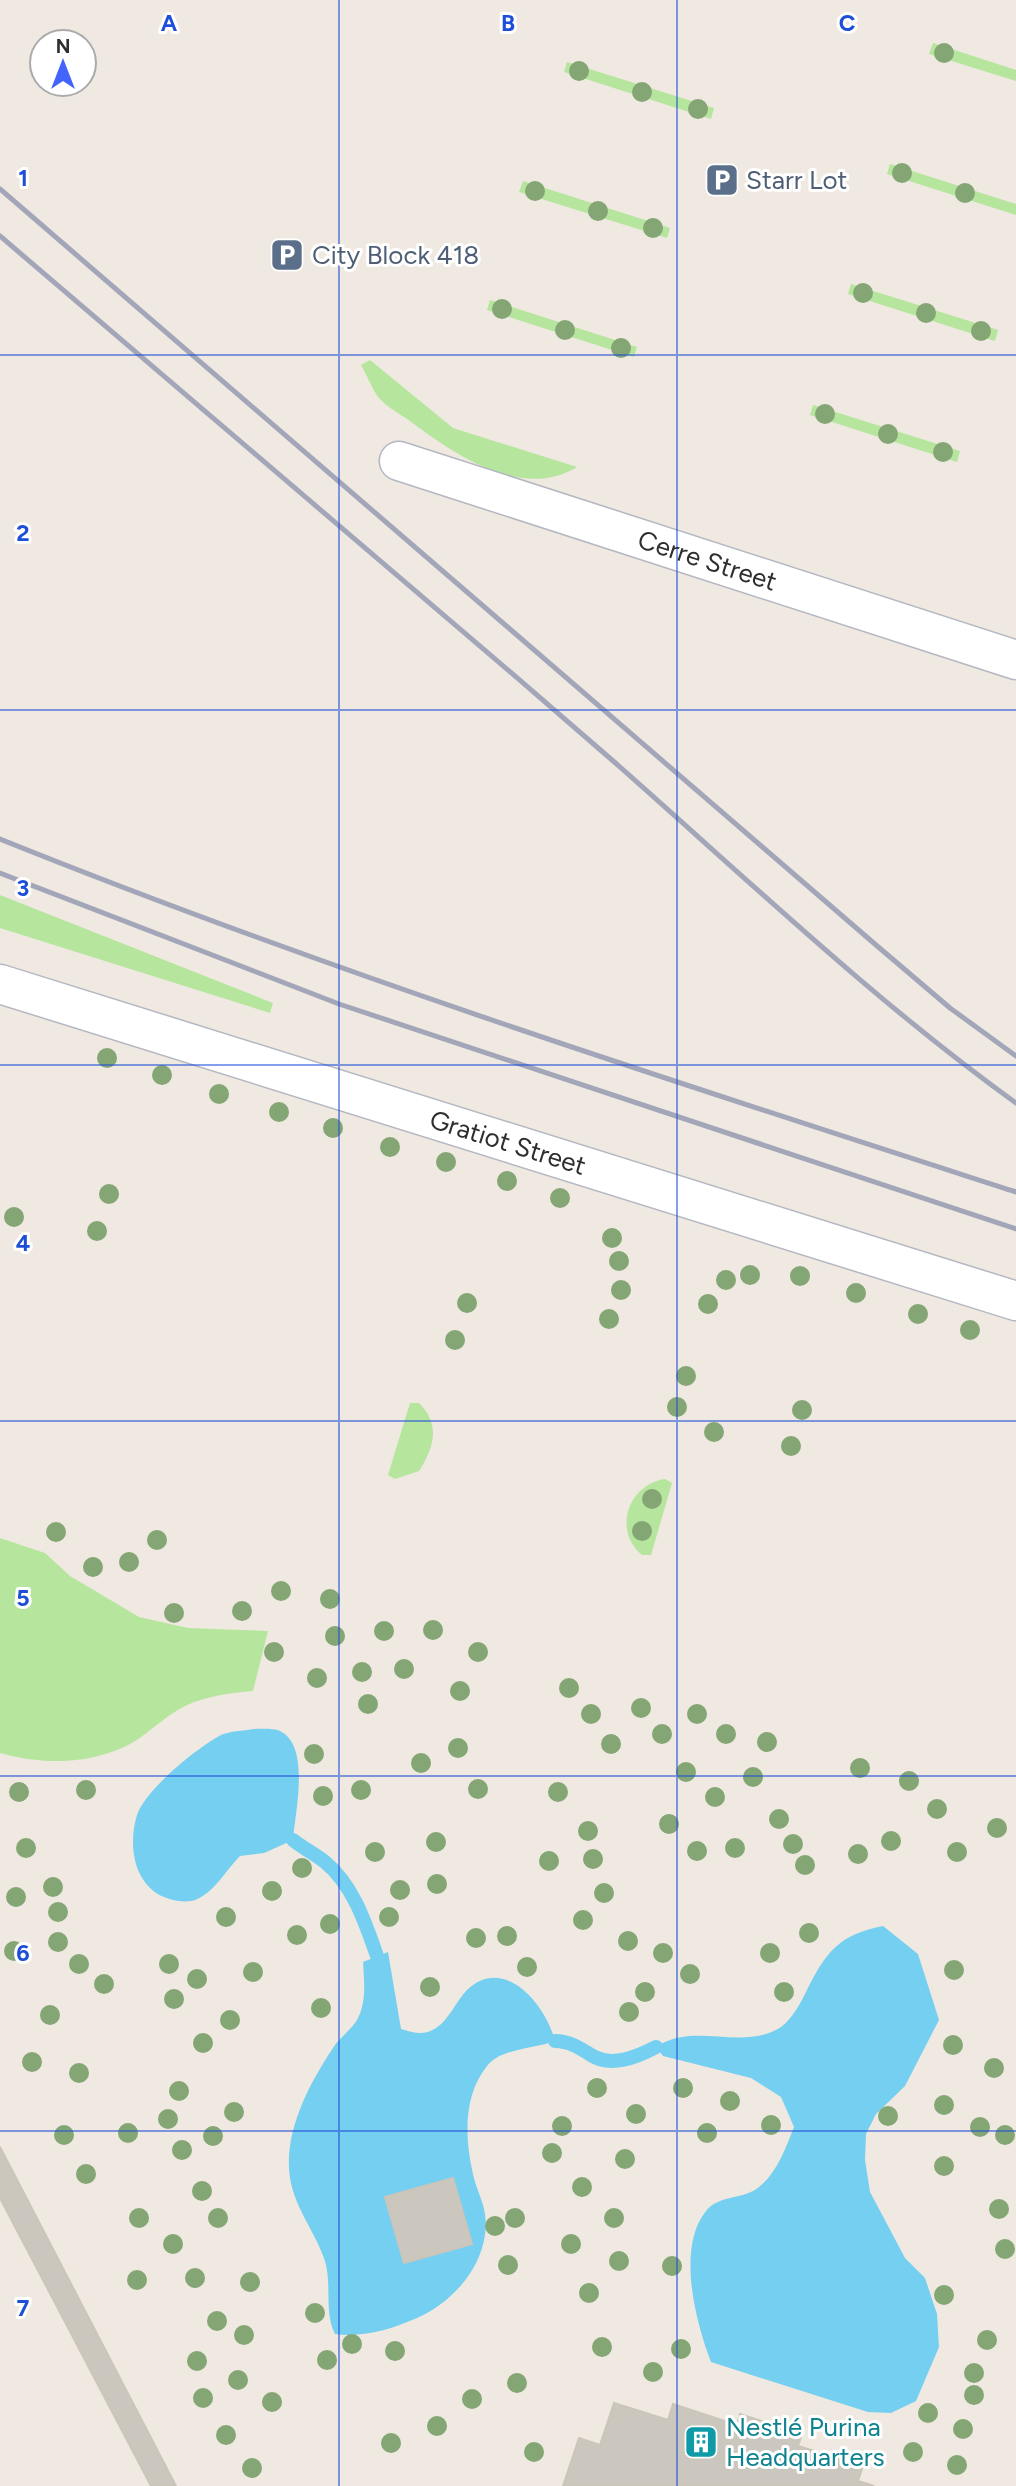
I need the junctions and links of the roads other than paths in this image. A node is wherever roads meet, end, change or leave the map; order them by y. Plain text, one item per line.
1 (399, 461) dead end
2 (1016, 660) edge
3 (0, 984) edge
4 (1016, 1301) edge

1 - 2 street, Cerre Street
3 - 4 street, Gratiot Street

